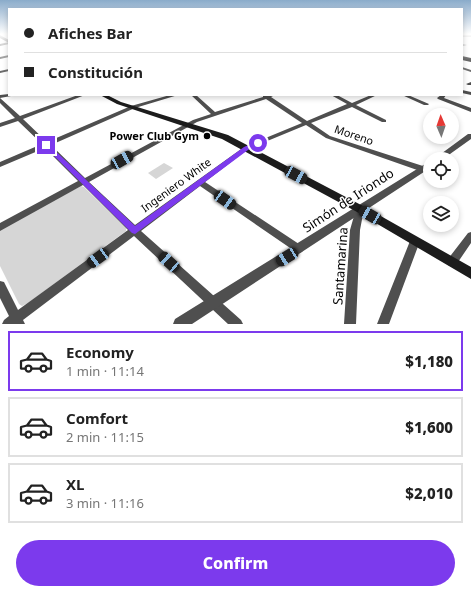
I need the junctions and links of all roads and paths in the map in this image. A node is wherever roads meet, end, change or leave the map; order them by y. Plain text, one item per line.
1 (80, 96) edge
2 (105, 96) edge
3 (172, 96) edge
4 (194, 96) edge
5 (264, 96) edge
6 (335, 96) edge
7 (372, 96) edge
8 (406, 96) edge
9 (443, 96) edge
10 (0, 100) edge
11 (352, 104) junction
12 (426, 104) dead end
13 (133, 107) junction
14 (471, 110) edge
15 (214, 114) junction
16 (20, 118) junction
17 (384, 121) dead end
18 (188, 124) junction
19 (306, 124) junction
20 (0, 125) edge
21 (471, 136) edge
22 (46, 145) junction
23 (246, 148) junction
24 (448, 152) edge
25 (0, 165) edge
26 (423, 165) edge
27 (423, 169) edge
28 (83, 181) junction
29 (201, 183) junction
30 (360, 209) junction
31 (0, 227) edge
32 (135, 231) junction
33 (471, 236) edge
34 (415, 241) junction
35 (299, 249) junction
36 (452, 262) junction
37 (471, 273) edge
38 (0, 286) edge
39 (214, 302) junction
40 (14, 322) edge
41 (180, 324) edge
42 (237, 324) edge
43 (350, 324) edge
44 (383, 324) edge

1 - 16 street
2 - 13 main road
3 - 13 street
4 - 15 street
5 - 15 street
5 - 19 street, Moreno
6 - 11 street
7 - 11 street, Ingeniero White
8 - 12 street
9 - 14 street
10 - 16 street
11 - 17 street
11 - 19 street, Ingeniero White
13 - 18 main road
13 - 22 street
15 - 18 street
16 - 20 street
16 - 22 street
18 - 23 main road
18 - 28 street
19 - 23 street, Ingeniero White
19 - 26 street, Moreno
21 - 24 street
22 - 25 street
22 - 28 street
23 - 29 street, Ingeniero White
23 - 30 main road
27 - 30 street, Simón de Iriondo
28 - 31 street
28 - 32 street
29 - 32 street, Ingeniero White
29 - 35 street
30 - 34 main road
30 - 35 street, Simón de Iriondo
30 - 43 street, Santamarina
32 - 39 street
32 - 40 street, Ingeniero White
33 - 36 street
34 - 36 main road
34 - 44 street
35 - 39 street, Simón de Iriondo
36 - 37 main road
38 - 40 street
39 - 41 street, Simón de Iriondo
39 - 42 street

